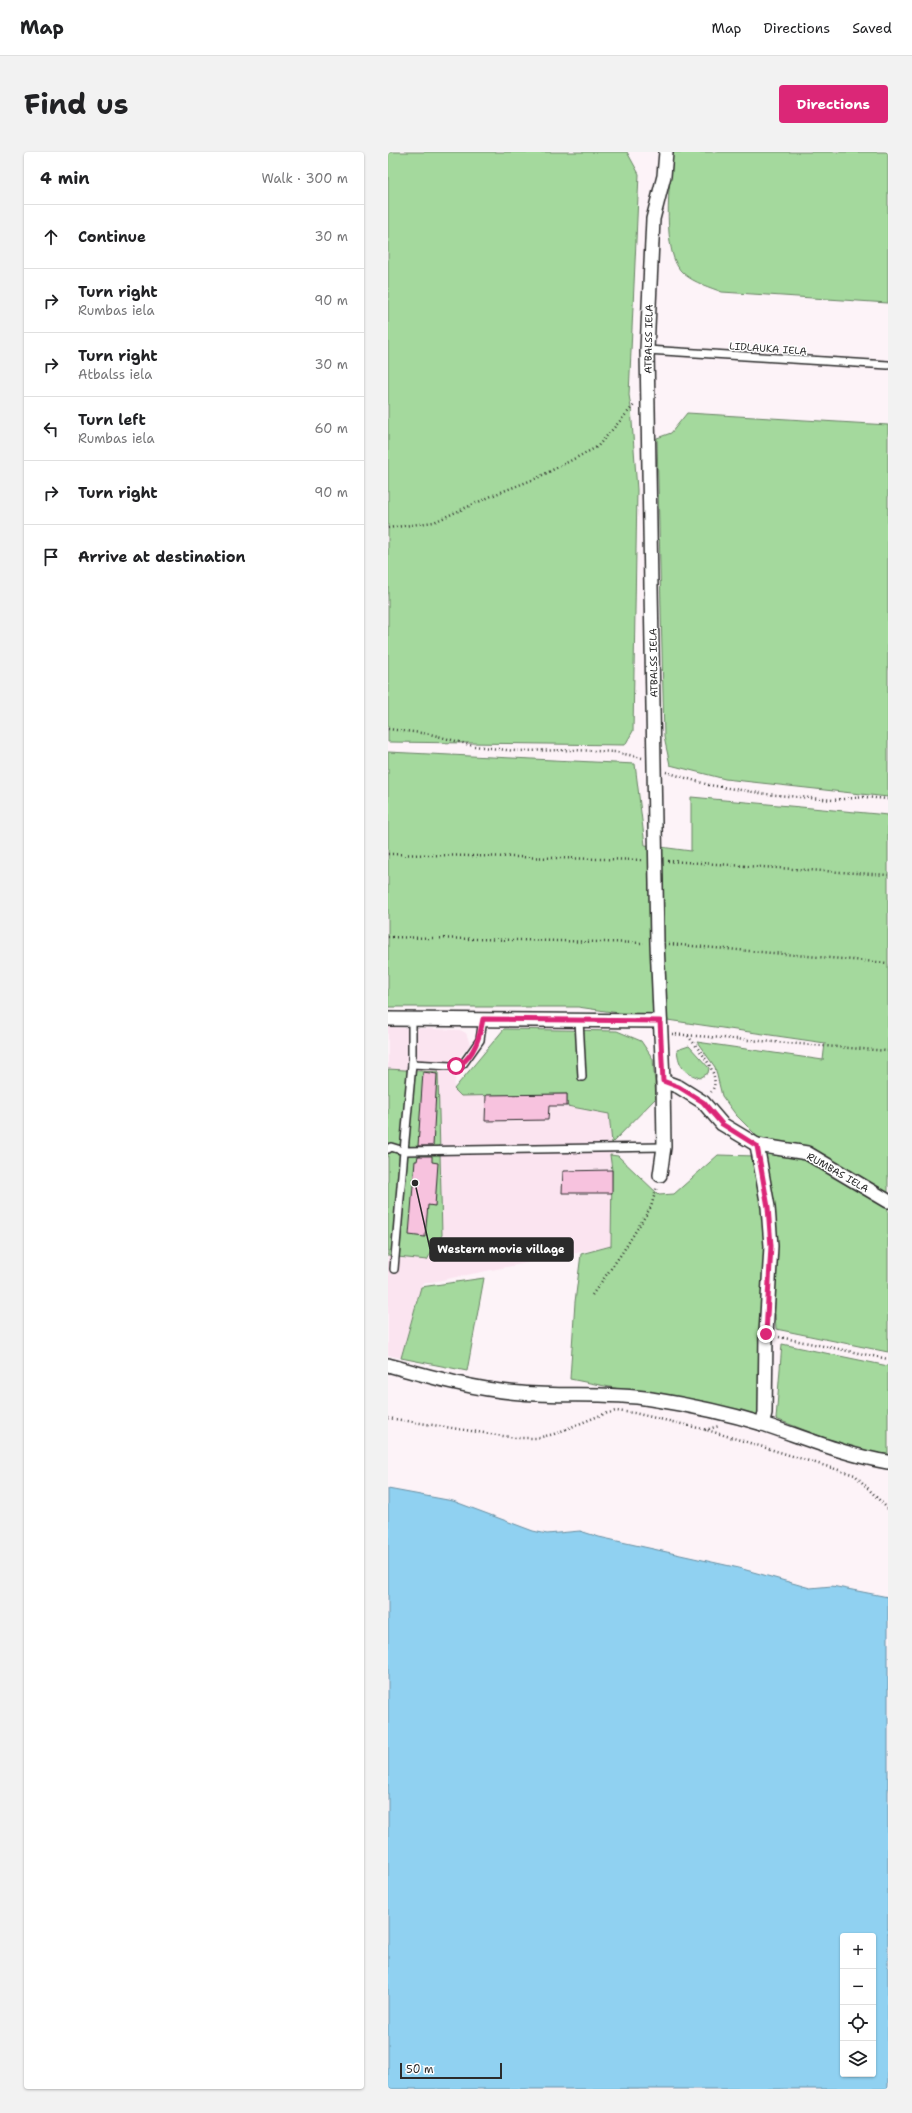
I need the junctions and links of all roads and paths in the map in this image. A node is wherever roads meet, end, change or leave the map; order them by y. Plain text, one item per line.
1 (666, 152) edge
2 (647, 350) junction
3 (888, 365) edge
4 (648, 390) junction
5 (388, 528) edge
6 (388, 730) edge
7 (653, 760) junction
8 (888, 799) edge
9 (388, 854) edge
10 (657, 860) junction
11 (888, 875) edge
12 (388, 937) edge
13 (657, 943) junction
14 (888, 962) edge
15 (388, 1019) edge
16 (412, 1019) junction
17 (483, 1019) junction
18 (579, 1020) junction
19 (660, 1027) junction
20 (688, 1036) junction
21 (888, 1051) edge
22 (412, 1064) junction
23 (582, 1077) dead end
24 (663, 1081) junction
25 (703, 1102) junction
26 (757, 1146) junction
27 (664, 1147) junction
28 (388, 1149) edge
29 (404, 1151) junction
30 (660, 1175) joint
31 (888, 1201) edge
32 (394, 1269) dead end
33 (592, 1295) dead end
34 (766, 1334) junction
35 (888, 1359) edge
36 (388, 1365) edge
37 (388, 1418) edge
38 (762, 1424) junction
39 (888, 1462) edge
40 (888, 1509) edge

1 - 2 street, ATBALSS IELA
2 - 3 lane, LIDLAUKA IELA
2 - 4 street, ATBALSS IELA
4 - 5 path
4 - 7 street, ATBALSS IELA
6 - 7 path
7 - 8 path
7 - 10 street, ATBALSS IELA
9 - 10 path
10 - 11 path
10 - 13 street, ATBALSS IELA
12 - 13 path
13 - 14 path
13 - 19 street, ATBALSS IELA
15 - 16 street
16 - 17 street
16 - 22 lane
17 - 18 street
17 - 22 lane
18 - 19 street
18 - 23 lane
19 - 20 path
19 - 24 street, ATBALSS IELA
20 - 21 path
20 - 25 path
22 - 29 lane
24 - 25 street, RUMBAS IELA
24 - 27 street, ATBALSS IELA
25 - 26 street, RUMBAS IELA
26 - 31 street, RUMBAS IELA
26 - 34 street
27 - 29 lane
27 - 30 street, ATBALSS IELA
28 - 29 lane
29 - 32 lane
30 - 33 path
34 - 35 path
34 - 38 street
36 - 38 street
37 - 40 path
38 - 39 street

